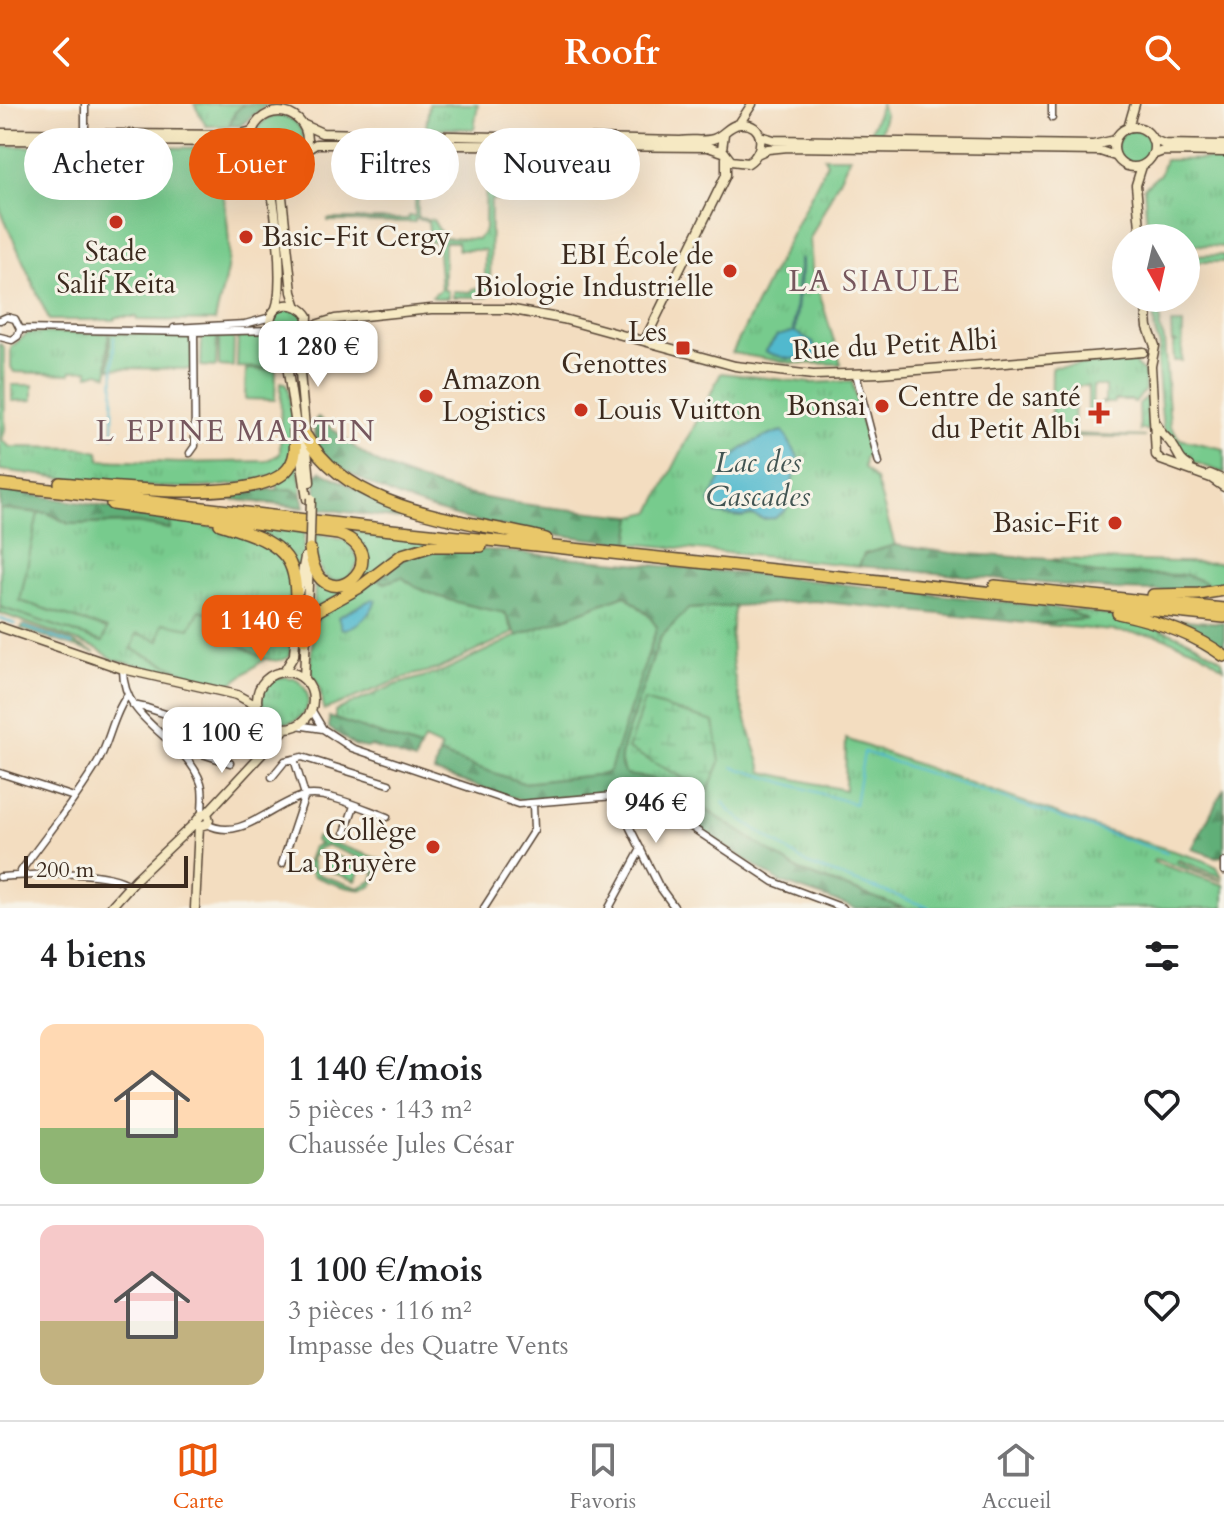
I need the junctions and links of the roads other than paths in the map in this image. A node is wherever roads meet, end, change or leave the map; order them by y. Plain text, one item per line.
1 (85, 104) edge
2 (274, 104) edge
3 (1052, 104) edge
4 (752, 106) edge
5 (1134, 107) edge
6 (288, 109) edge
7 (269, 114) junction
8 (1052, 118) dead end
9 (302, 124) junction
10 (739, 124) junction
11 (85, 128) edge
12 (254, 128) edge
13 (303, 128) edge
14 (1128, 128) junction
15 (1142, 129) junction
16 (0, 133) edge
17 (758, 133) junction
18 (24, 134) edge
19 (724, 134) junction
20 (24, 139) edge
21 (1152, 139) junction
22 (0, 140) edge
23 (1115, 140) junction
24 (1224, 145) edge
25 (315, 147) edge
26 (1224, 152) edge
27 (759, 153) junction
28 (724, 155) junction
29 (1152, 155) junction
30 (1115, 156) junction
31 (740, 164) junction
32 (1127, 166) junction
33 (1142, 166) junction
34 (726, 175) junction
35 (1136, 185) junction
36 (272, 200) edge
37 (282, 200) edge
38 (1140, 224) edge
39 (296, 304) junction
40 (1146, 312) edge
41 (274, 313) junction
42 (308, 316) junction
43 (335, 319) junction
44 (0, 320) edge
45 (309, 327) junction
46 (20, 329) junction
47 (194, 329) junction
48 (271, 330) junction
49 (0, 337) edge
50 (281, 340) junction
51 (300, 340) junction
52 (645, 340) junction
53 (1147, 348) junction
54 (856, 374) junction
55 (1153, 409) junction
56 (301, 434) junction
57 (1166, 441) junction
58 (1156, 446) junction
59 (1175, 451) junction
60 (190, 453) dead end
61 (1167, 460) junction
62 (879, 463) dead end
63 (1224, 480) edge
64 (31, 481) junction
65 (2, 482) edge
66 (1224, 487) edge
67 (177, 514) junction
68 (309, 540) junction
69 (544, 542) junction
70 (1224, 590) edge
71 (1095, 596) junction
72 (1066, 601) junction
73 (1224, 609) edge
74 (296, 614) junction
75 (1224, 617) edge
76 (0, 627) edge
77 (305, 640) junction
78 (1224, 656) edge
79 (123, 669) junction
80 (284, 672) junction
81 (304, 680) junction
82 (259, 688) junction
83 (237, 695) junction
84 (127, 696) junction
85 (133, 705) junction
86 (257, 706) junction
87 (311, 709) junction
88 (265, 719) junction
89 (297, 725) junction
90 (286, 728) junction
91 (323, 729) junction
92 (230, 735) dead end
93 (268, 745) junction
94 (176, 748) junction
95 (294, 759) junction
96 (230, 763) dead end
97 (0, 773) edge
98 (272, 777) dead end
99 (389, 784) dead end
100 (305, 795) junction
101 (614, 796) junction
102 (74, 797) junction
103 (533, 804) junction
104 (354, 806) junction
105 (205, 813) junction
106 (387, 817) dead end
107 (201, 825) junction
108 (345, 832) dead end
109 (641, 849) junction
110 (1224, 862) edge
111 (282, 864) dead end
112 (1224, 871) edge
113 (20, 875) junction
114 (0, 877) edge
115 (131, 886) junction
116 (110, 908) edge
117 (195, 908) edge
118 (484, 908) edge
119 (609, 908) edge
120 (675, 908) edge
121 (843, 908) edge

1 - 11 street
2 - 7 main road
3 - 8 street
4 - 10 main road
4 - 17 main road
5 - 14 main road
5 - 15 main road
6 - 7 main road
6 - 9 main road
7 - 12 main road
9 - 13 main road
9 - 19 main road
10 - 17 main road
10 - 19 main road
14 - 15 main road
14 - 23 main road
15 - 21 main road
16 - 18 main road
17 - 23 main road
17 - 27 main road
19 - 28 main road
20 - 22 main road
21 - 24 main road
21 - 29 main road
23 - 30 main road
25 - 28 main road
26 - 29 main road
27 - 30 main road
27 - 31 main road
28 - 31 main road
28 - 34 main road
29 - 33 main road
30 - 32 main road
31 - 34 main road
32 - 33 main road
32 - 35 main road
33 - 35 main road
34 - 52 main road
35 - 38 main road
36 - 41 main road
37 - 39 main road
39 - 41 main road
39 - 42 main road
40 - 53 main road
41 - 47 street
41 - 48 main road
42 - 43 main road, Rue du Petit Albi
42 - 45 main road
43 - 45 main road, Rue du Petit Albi
43 - 52 main road, Rue du Petit Albi
44 - 46 street
45 - 51 main road
46 - 47 street
46 - 49 street
47 - 48 street
47 - 60 street
48 - 50 main road
50 - 51 main road
50 - 56 main road
51 - 56 main road
52 - 54 main road, Rue du Petit Albi
53 - 54 main road, Rue du Petit Albi
53 - 55 main road
54 - 62 street
55 - 57 main road
55 - 58 main road
56 - 64 highway
56 - 68 main road, bridge
56 - 69 highway
57 - 58 main road
57 - 59 main road
58 - 61 main road
59 - 61 main road
59 - 63 main road
61 - 66 main road
64 - 65 highway
64 - 69 highway
65 - 67 highway
65 - 69 highway
67 - 68 highway
67 - 74 highway
68 - 74 main road
68 - 77 main road
69 - 71 highway
69 - 72 highway
69 - 77 highway
70 - 71 highway
71 - 73 highway
72 - 75 highway
72 - 78 highway
74 - 80 main road
76 - 79 main road
77 - 81 main road
79 - 83 main road
79 - 84 street
80 - 81 main road
80 - 82 main road
81 - 87 main road
82 - 83 main road
82 - 86 main road
83 - 86 main road
84 - 85 street
84 - 102 street
85 - 92 street
85 - 94 street
86 - 88 main road
87 - 89 main road
87 - 91 street
88 - 90 main road
88 - 93 main road
89 - 90 main road
89 - 91 street
90 - 93 main road
91 - 103 street
93 - 105 main road
94 - 96 street
94 - 105 street
95 - 98 street
95 - 99 street
95 - 100 street
97 - 102 street
100 - 104 street
100 - 107 street
100 - 111 street
101 - 103 street
101 - 109 street
101 - 121 street
102 - 113 street
103 - 118 street
104 - 106 street
104 - 108 street
105 - 107 main road
107 - 115 main road
107 - 117 main road
109 - 119 street
109 - 120 street
110 - 112 street
113 - 114 street
113 - 115 street
115 - 116 main road

